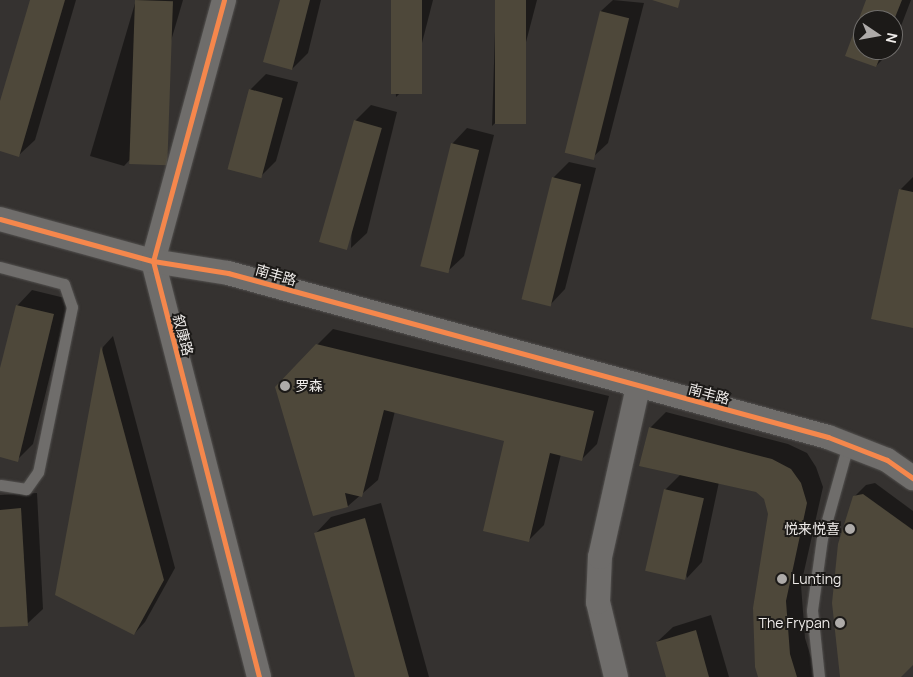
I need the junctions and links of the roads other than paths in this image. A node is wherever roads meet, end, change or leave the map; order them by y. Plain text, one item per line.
1 (224, 0) edge
2 (0, 218) edge
3 (153, 261) junction
4 (0, 267) edge
5 (638, 387) junction
6 (848, 445) junction
7 (913, 478) edge
8 (0, 485) edge
9 (259, 677) edge
10 (616, 677) edge
11 (819, 677) edge

1 - 3 street, 叙康路
2 - 3 street, 南丰路
3 - 5 street, 南丰路
3 - 9 street, 叙康路
4 - 8 lane
5 - 6 street, 南丰路
5 - 10 street
6 - 7 street, 南丰路
6 - 11 lane

